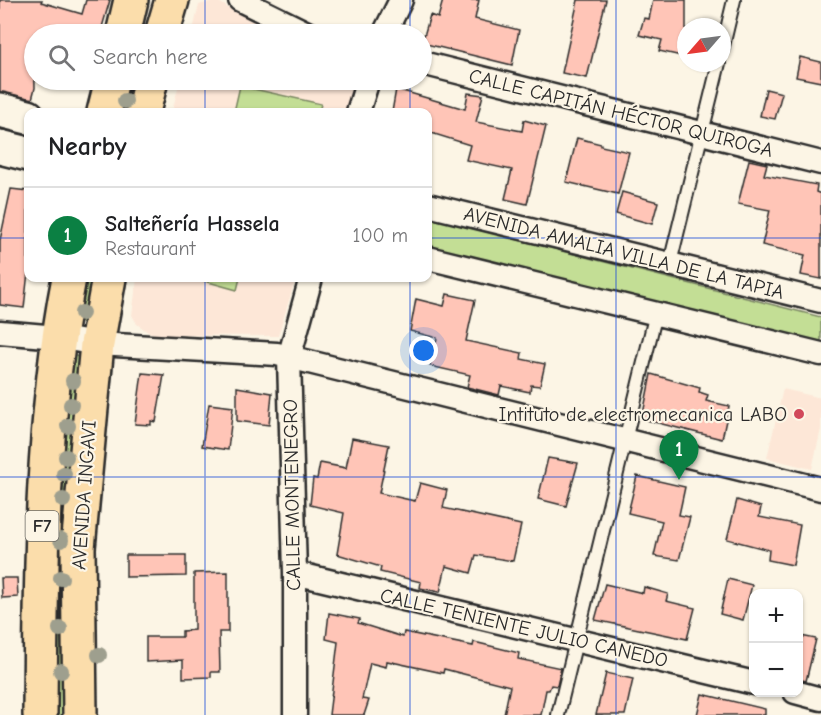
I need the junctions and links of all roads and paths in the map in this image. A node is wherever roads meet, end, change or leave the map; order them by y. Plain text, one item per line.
1 (131, 0) edge
2 (172, 0) edge
3 (240, 0) edge
4 (401, 0) edge
5 (734, 0) edge
6 (730, 18) edge
7 (125, 24) edge
8 (165, 24) edge
9 (289, 24) edge
10 (389, 24) edge
11 (432, 66) edge
12 (717, 72) edge
13 (110, 90) edge
14 (148, 90) edge
15 (365, 90) edge
16 (105, 108) edge
17 (144, 108) edge
18 (359, 108) edge
19 (0, 110) edge
20 (24, 116) edge
21 (701, 134) junction
22 (0, 147) edge
23 (24, 153) edge
24 (821, 163) edge
25 (432, 206) edge
26 (432, 259) edge
27 (670, 263) junction
28 (68, 282) edge
29 (108, 282) edge
30 (310, 282) edge
31 (821, 301) edge
32 (656, 313) junction
33 (0, 332) edge
34 (57, 337) junction
35 (97, 344) junction
36 (821, 354) edge
37 (289, 358) junction
38 (624, 441) junction
39 (821, 489) edge
40 (295, 573) junction
41 (576, 640) junction
42 (749, 682) edge
43 (803, 695) edge
44 (821, 699) edge
45 (40, 715) edge
46 (80, 715) edge
47 (295, 715) edge
48 (558, 715) edge

1 - 7 highway
2 - 8 highway
3 - 9 street
4 - 10 street
5 - 6 lane
11 - 21 street, CALLE CAPITÁN HÉCTOR QUIROGA
12 - 21 lane
13 - 16 highway
14 - 17 highway
15 - 18 street
19 - 20 main road
21 - 24 street, CALLE CAPITÁN HÉCTOR QUIROGA
21 - 27 lane
22 - 23 main road
25 - 27 street, AVENIDA AMALIA VILLA DE LA TAPIA
26 - 32 street
27 - 31 street, AVENIDA AMALIA VILLA DE LA TAPIA
28 - 34 highway, AVENIDA INGAVI / F7
29 - 35 highway, AVENIDA INGAVI / F7
30 - 37 street, CALLE MONTENEGRO
32 - 36 street
32 - 38 lane
33 - 34 street
34 - 35 street
34 - 45 highway, AVENIDA INGAVI / F7
35 - 37 street
35 - 46 highway, AVENIDA INGAVI / F7
37 - 38 street
37 - 40 street, CALLE MONTENEGRO
38 - 39 street
38 - 41 lane
40 - 41 street, CALLE TENIENTE JULIO CANEDO
40 - 47 street, CALLE MONTENEGRO
41 - 42 street, CALLE TENIENTE JULIO CANEDO
41 - 48 lane
43 - 44 street

